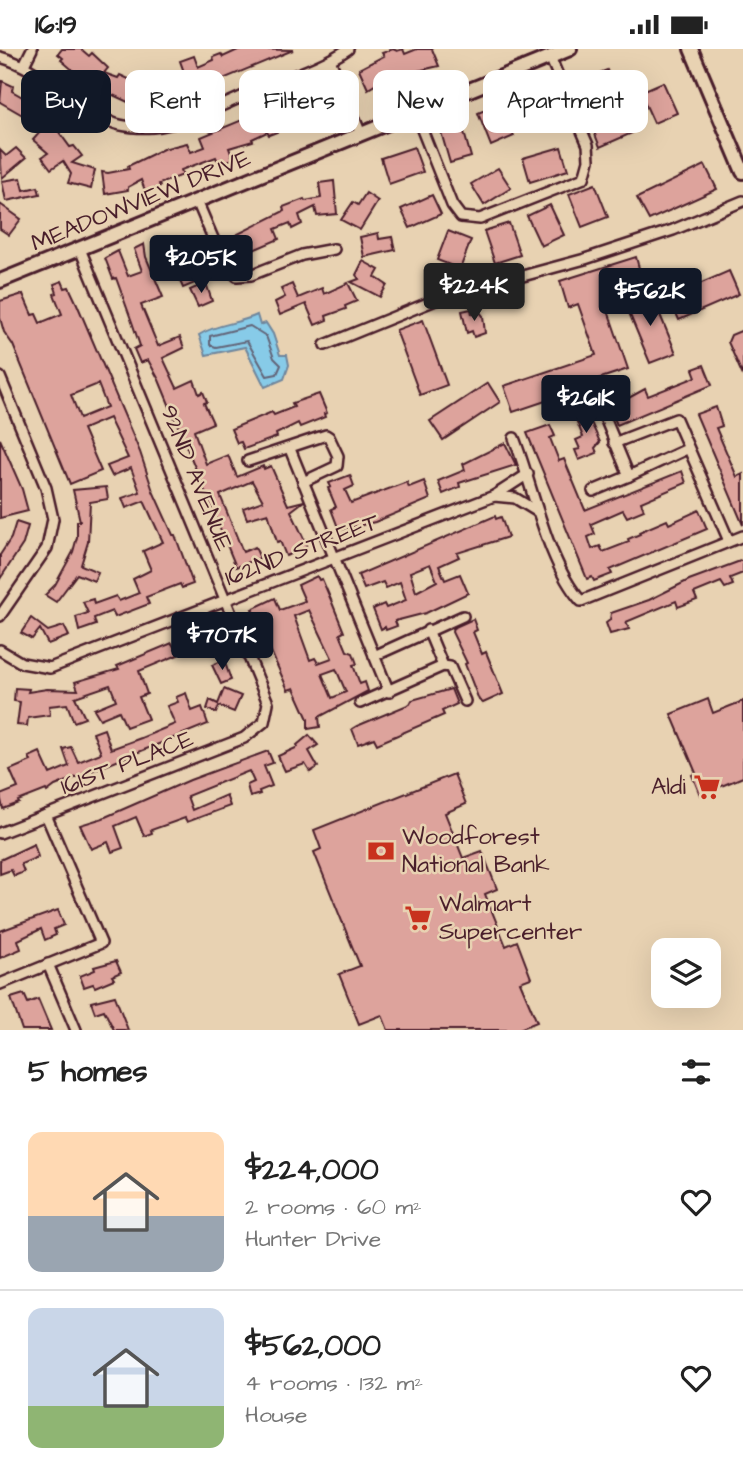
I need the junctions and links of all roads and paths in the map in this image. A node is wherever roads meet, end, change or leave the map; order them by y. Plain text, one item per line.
1 (32, 49) edge
2 (348, 49) edge
3 (570, 49) edge
4 (691, 49) edge
5 (0, 57) edge
6 (550, 57) junction
7 (330, 60) junction
8 (24, 65) junction
9 (469, 90) edge
10 (373, 129) edge
11 (423, 133) edge
12 (361, 134) junction
13 (743, 172) edge
14 (197, 201) junction
15 (743, 201) edge
16 (80, 249) junction
17 (334, 249) dead end
18 (0, 281) edge
19 (326, 345) dead end
20 (0, 377) edge
21 (603, 413) dead end
22 (514, 438) dead end
23 (614, 443) junction
24 (290, 449) junction
25 (687, 449) junction
26 (248, 461) dead end
27 (528, 474) junction
28 (629, 476) junction
29 (303, 482) junction
30 (593, 491) dead end
31 (495, 496) junction
32 (538, 512) junction
33 (743, 536) edge
34 (729, 541) junction
35 (334, 558) junction
36 (225, 600) junction
37 (0, 616) edge
38 (463, 616) dead end
39 (428, 631) junction
40 (0, 650) edge
41 (374, 656) junction
42 (443, 666) junction
43 (389, 692) junction
44 (465, 701) dead end
45 (360, 703) dead end
46 (264, 722) joint
47 (46, 815) junction
48 (0, 833) edge
49 (48, 964) junction
50 (0, 984) edge
51 (76, 1030) edge

1 - 8 street
2 - 7 street
3 - 6 street, MEADOWVIEW DRIVE
4 - 13 street
5 - 8 street
6 - 9 street, MEADOWVIEW DRIVE
6 - 11 street
7 - 8 street
7 - 12 street
10 - 12 street, MEADOWVIEW DRIVE
12 - 14 street, MEADOWVIEW DRIVE
14 - 16 street, MEADOWVIEW DRIVE
14 - 17 street
15 - 19 street
16 - 18 street, MEADOWVIEW DRIVE
16 - 36 street, 92ND AVENUE
20 - 37 street
21 - 23 street
22 - 27 street
23 - 25 street
23 - 28 street
24 - 26 street
24 - 29 street
24 - 29 street
25 - 28 street
25 - 34 street
27 - 31 street, 162ND STREET
27 - 32 street
28 - 30 street
29 - 35 street
31 - 32 street
31 - 35 street, 162ND STREET
32 - 34 street
33 - 34 street
35 - 36 street, 162ND STREET
35 - 41 street
36 - 40 street, 162ND STREET
36 - 46 street, 92ND AVENUE
38 - 39 street
39 - 41 street
39 - 42 street
41 - 43 street
42 - 43 street
42 - 44 street
43 - 45 street
46 - 47 street, 161ST PLACE
47 - 48 street, 161ST PLACE
47 - 49 street
49 - 50 street
49 - 51 street

